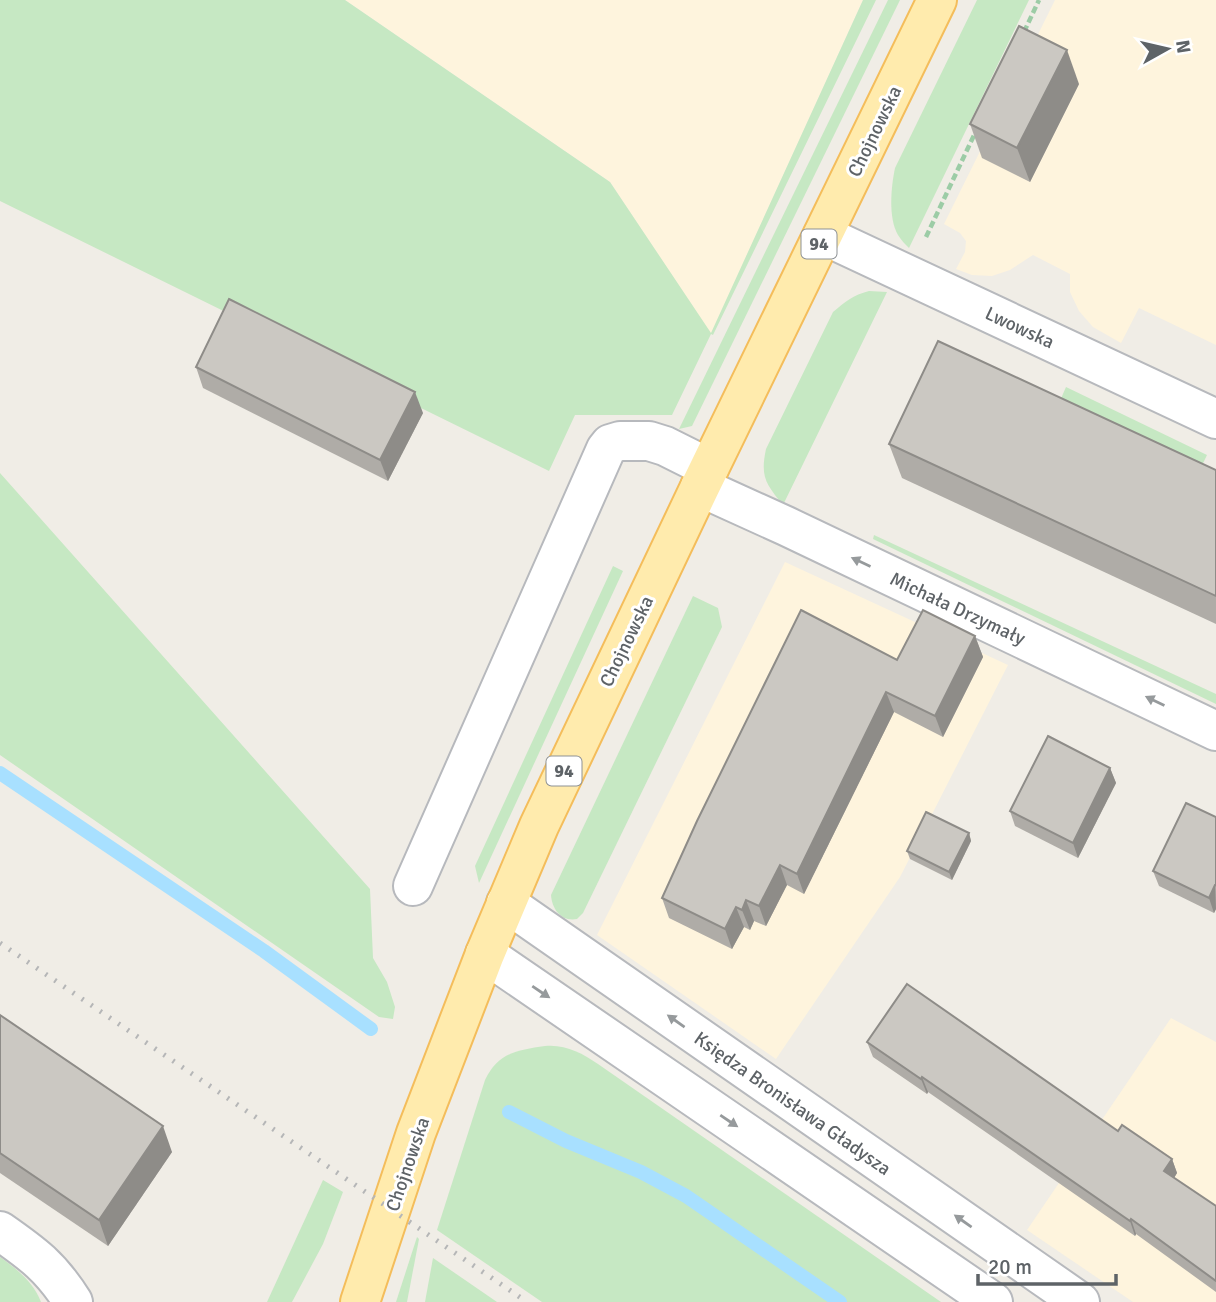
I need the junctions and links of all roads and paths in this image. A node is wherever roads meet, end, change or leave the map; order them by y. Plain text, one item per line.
1 (937, 0) edge
2 (1039, 0) edge
3 (1021, 37) edge
4 (979, 125) edge
5 (823, 235) junction
6 (908, 275) junction
7 (1216, 419) edge
8 (705, 477) junction
9 (1216, 731) edge
10 (412, 887) dead end
11 (506, 902) junction
12 (485, 954) junction
13 (0, 1231) edge
14 (73, 1302) edge
15 (360, 1302) edge
16 (993, 1302) edge
17 (1080, 1302) edge

1 - 5 main road, Chojnowska / 94
2 - 3 path
4 - 6 path
5 - 6 street, Lwowska
5 - 8 main road, Chojnowska / 94
6 - 7 street, Lwowska
9 -> 8 street, Michała Drzymały
8 - 10 street, Michała Drzymały
8 - 11 main road, Chojnowska / 94
11 - 12 main road, Chojnowska / 94
17 -> 11 street, Księdza Bronisława Gładysza
12 - 15 main road, Chojnowska / 94
12 -> 16 street
13 - 14 street

